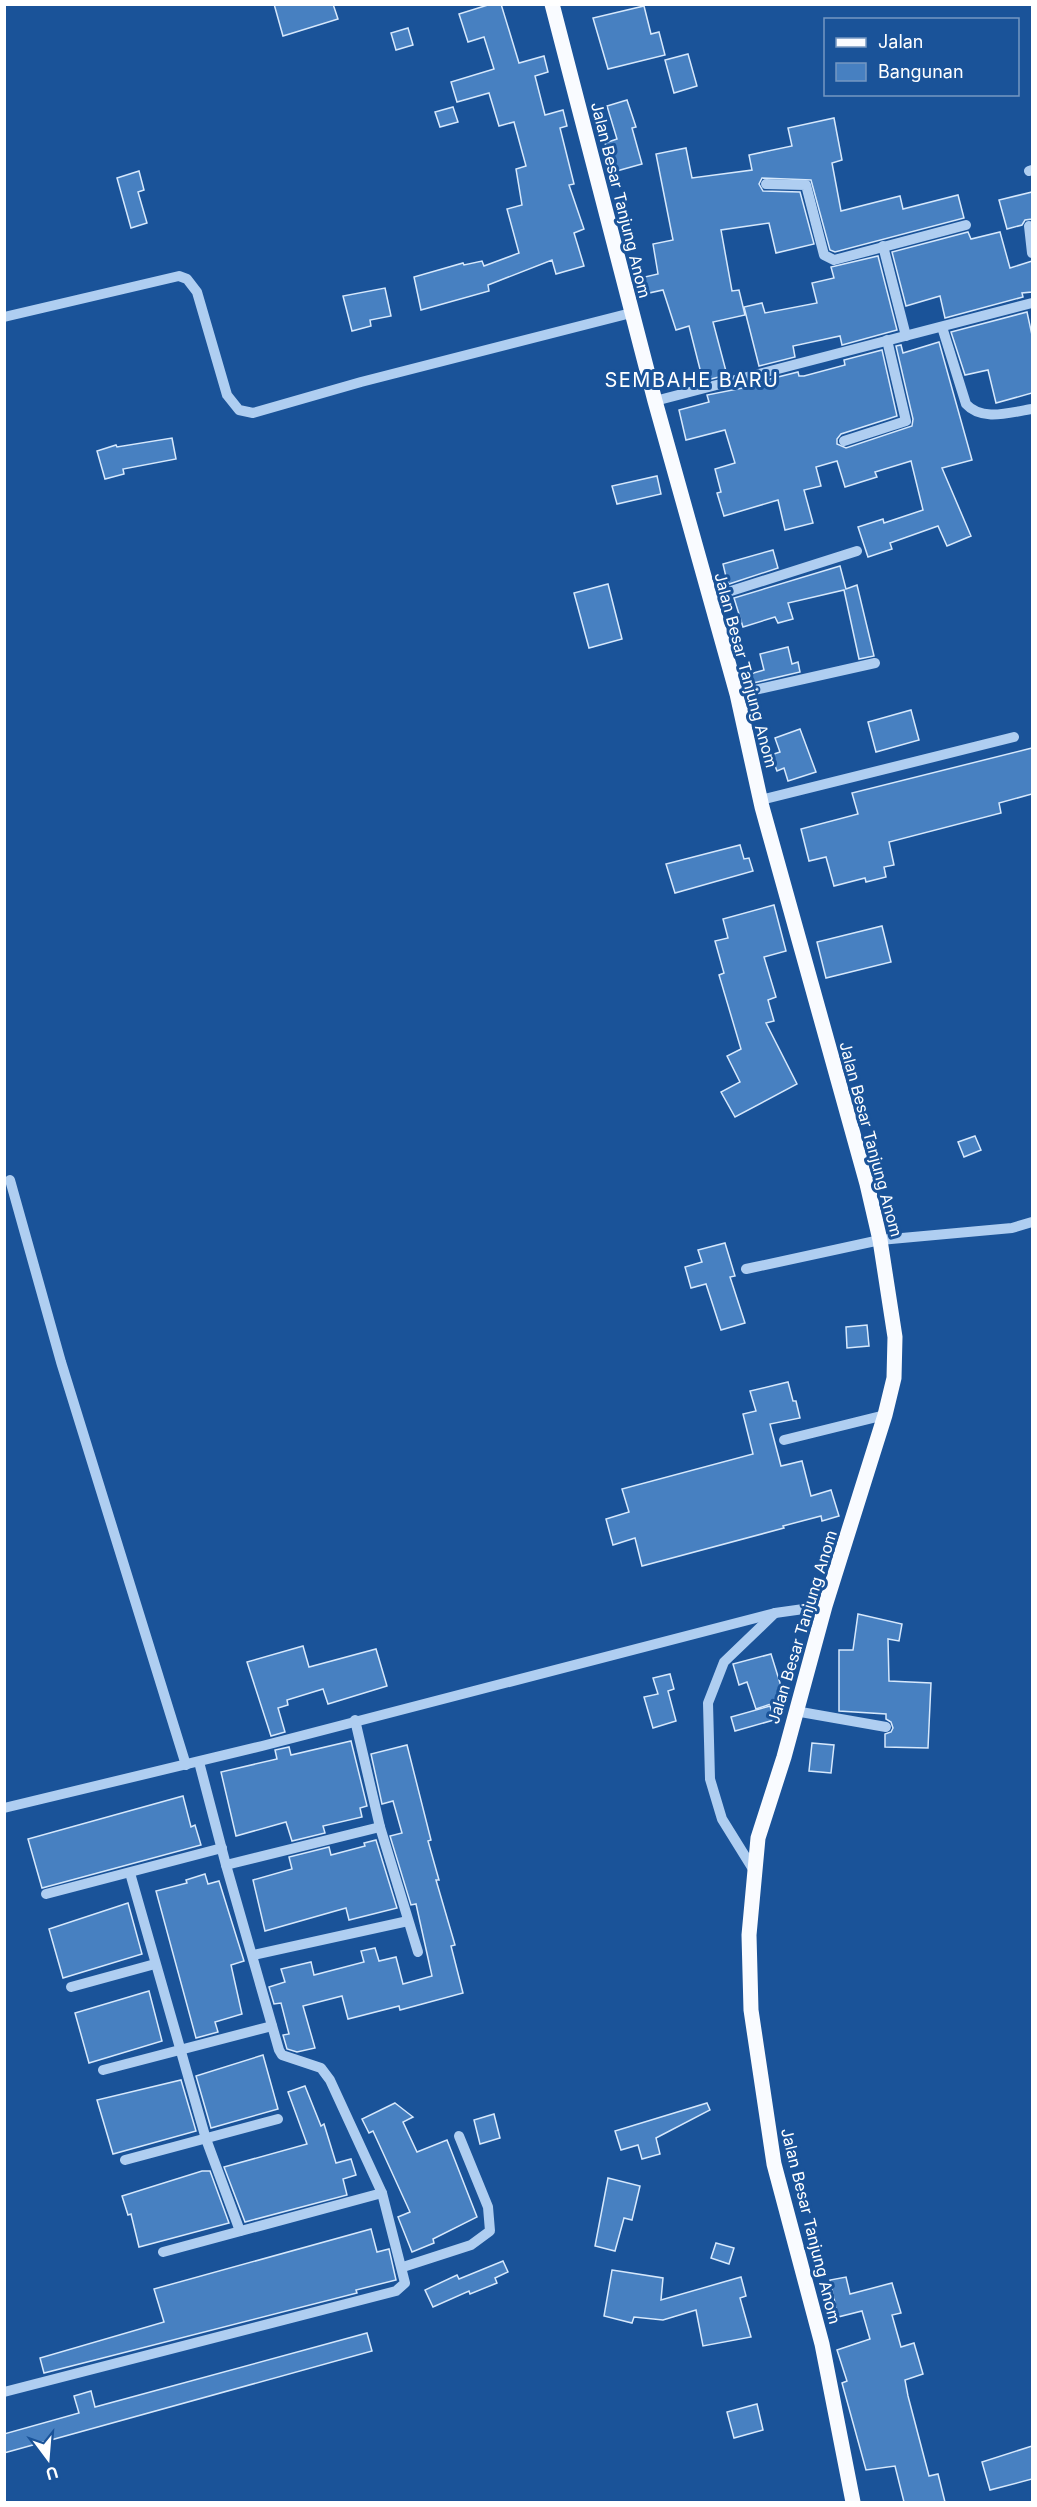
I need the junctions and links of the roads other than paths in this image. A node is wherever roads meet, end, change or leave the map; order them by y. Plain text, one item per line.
1 (552, 4) edge
2 (766, 184) dead end
3 (966, 225) dead end
4 (1029, 226) dead end
5 (883, 246) junction
6 (1032, 252) edge
7 (1032, 303) edge
8 (631, 313) junction
9 (4, 316) edge
10 (942, 327) junction
11 (906, 336) junction
12 (887, 340) junction
13 (655, 401) junction
14 (1032, 409) edge
15 (844, 441) dead end
16 (857, 551) dead end
17 (709, 598) junction
18 (875, 663) dead end
19 (737, 694) junction
20 (1014, 737) dead end
21 (761, 800) junction
22 (10, 1180) dead end
23 (1032, 1222) edge
24 (880, 1240) junction
25 (746, 1269) dead end
26 (885, 1415) junction
27 (784, 1440) dead end
28 (825, 1606) junction
29 (775, 1613) junction
30 (795, 1711) junction
31 (354, 1720) junction
32 (886, 1727) dead end
33 (199, 1762) junction
34 (186, 1765) junction
35 (4, 1808) edge
36 (380, 1827) junction
37 (222, 1848) junction
38 (226, 1865) junction
39 (753, 1869) junction
40 (130, 1873) junction
41 (46, 1894) dead end
42 (408, 1922) junction
43 (418, 1952) dead end
44 (253, 1954) junction
45 (155, 1964) junction
46 (71, 1987) dead end
47 (272, 2026) junction
48 (180, 2049) junction
49 (103, 2070) dead end
50 (278, 2119) dead end
51 (459, 2136) dead end
52 (206, 2139) junction
53 (124, 2160) dead end
54 (382, 2193) junction
55 (240, 2231) junction
56 (164, 2252) dead end
57 (403, 2267) junction
58 (4, 2392) edge
59 (853, 2502) edge

1 - 8 main road, Jalan Besar Tanjung Anom
2 - 5 street
3 - 5 street
4 - 6 street
5 - 11 street
7 - 10 street
8 - 9 street
8 - 13 main road, Jalan Besar Tanjung Anom
10 - 11 street
10 - 14 street
11 - 12 street
12 - 13 street
12 - 15 street
13 - 17 main road, Jalan Besar Tanjung Anom
16 - 17 street
17 - 19 main road, Jalan Besar Tanjung Anom
18 - 19 street
19 - 21 main road, Jalan Besar Tanjung Anom
20 - 21 street
21 - 24 main road, Jalan Besar Tanjung Anom
22 - 34 street
23 - 24 street
24 - 25 street
24 - 26 main road, Jalan Besar Tanjung Anom
26 - 27 street
26 - 28 main road, Jalan Besar Tanjung Anom
28 - 29 street
28 - 30 main road, Jalan Besar Tanjung Anom
29 - 31 street
29 - 39 street
30 - 32 street
30 - 39 main road, Jalan Besar Tanjung Anom
31 - 33 street
31 - 36 street
33 - 34 street
33 - 37 street
34 - 35 street
36 - 38 street
36 - 42 street
37 - 38 street
37 - 40 street
38 - 44 street
39 - 59 main road, Jalan Besar Tanjung Anom
40 - 41 street
40 - 45 street
42 - 43 street
42 - 44 street
44 - 47 street
45 - 46 street
45 - 48 street
47 - 48 street
47 - 54 street
48 - 49 street
48 - 52 street
50 - 52 street
51 - 57 street
52 - 53 street
52 - 55 street
54 - 55 street
54 - 57 street
55 - 56 street
57 - 58 street

